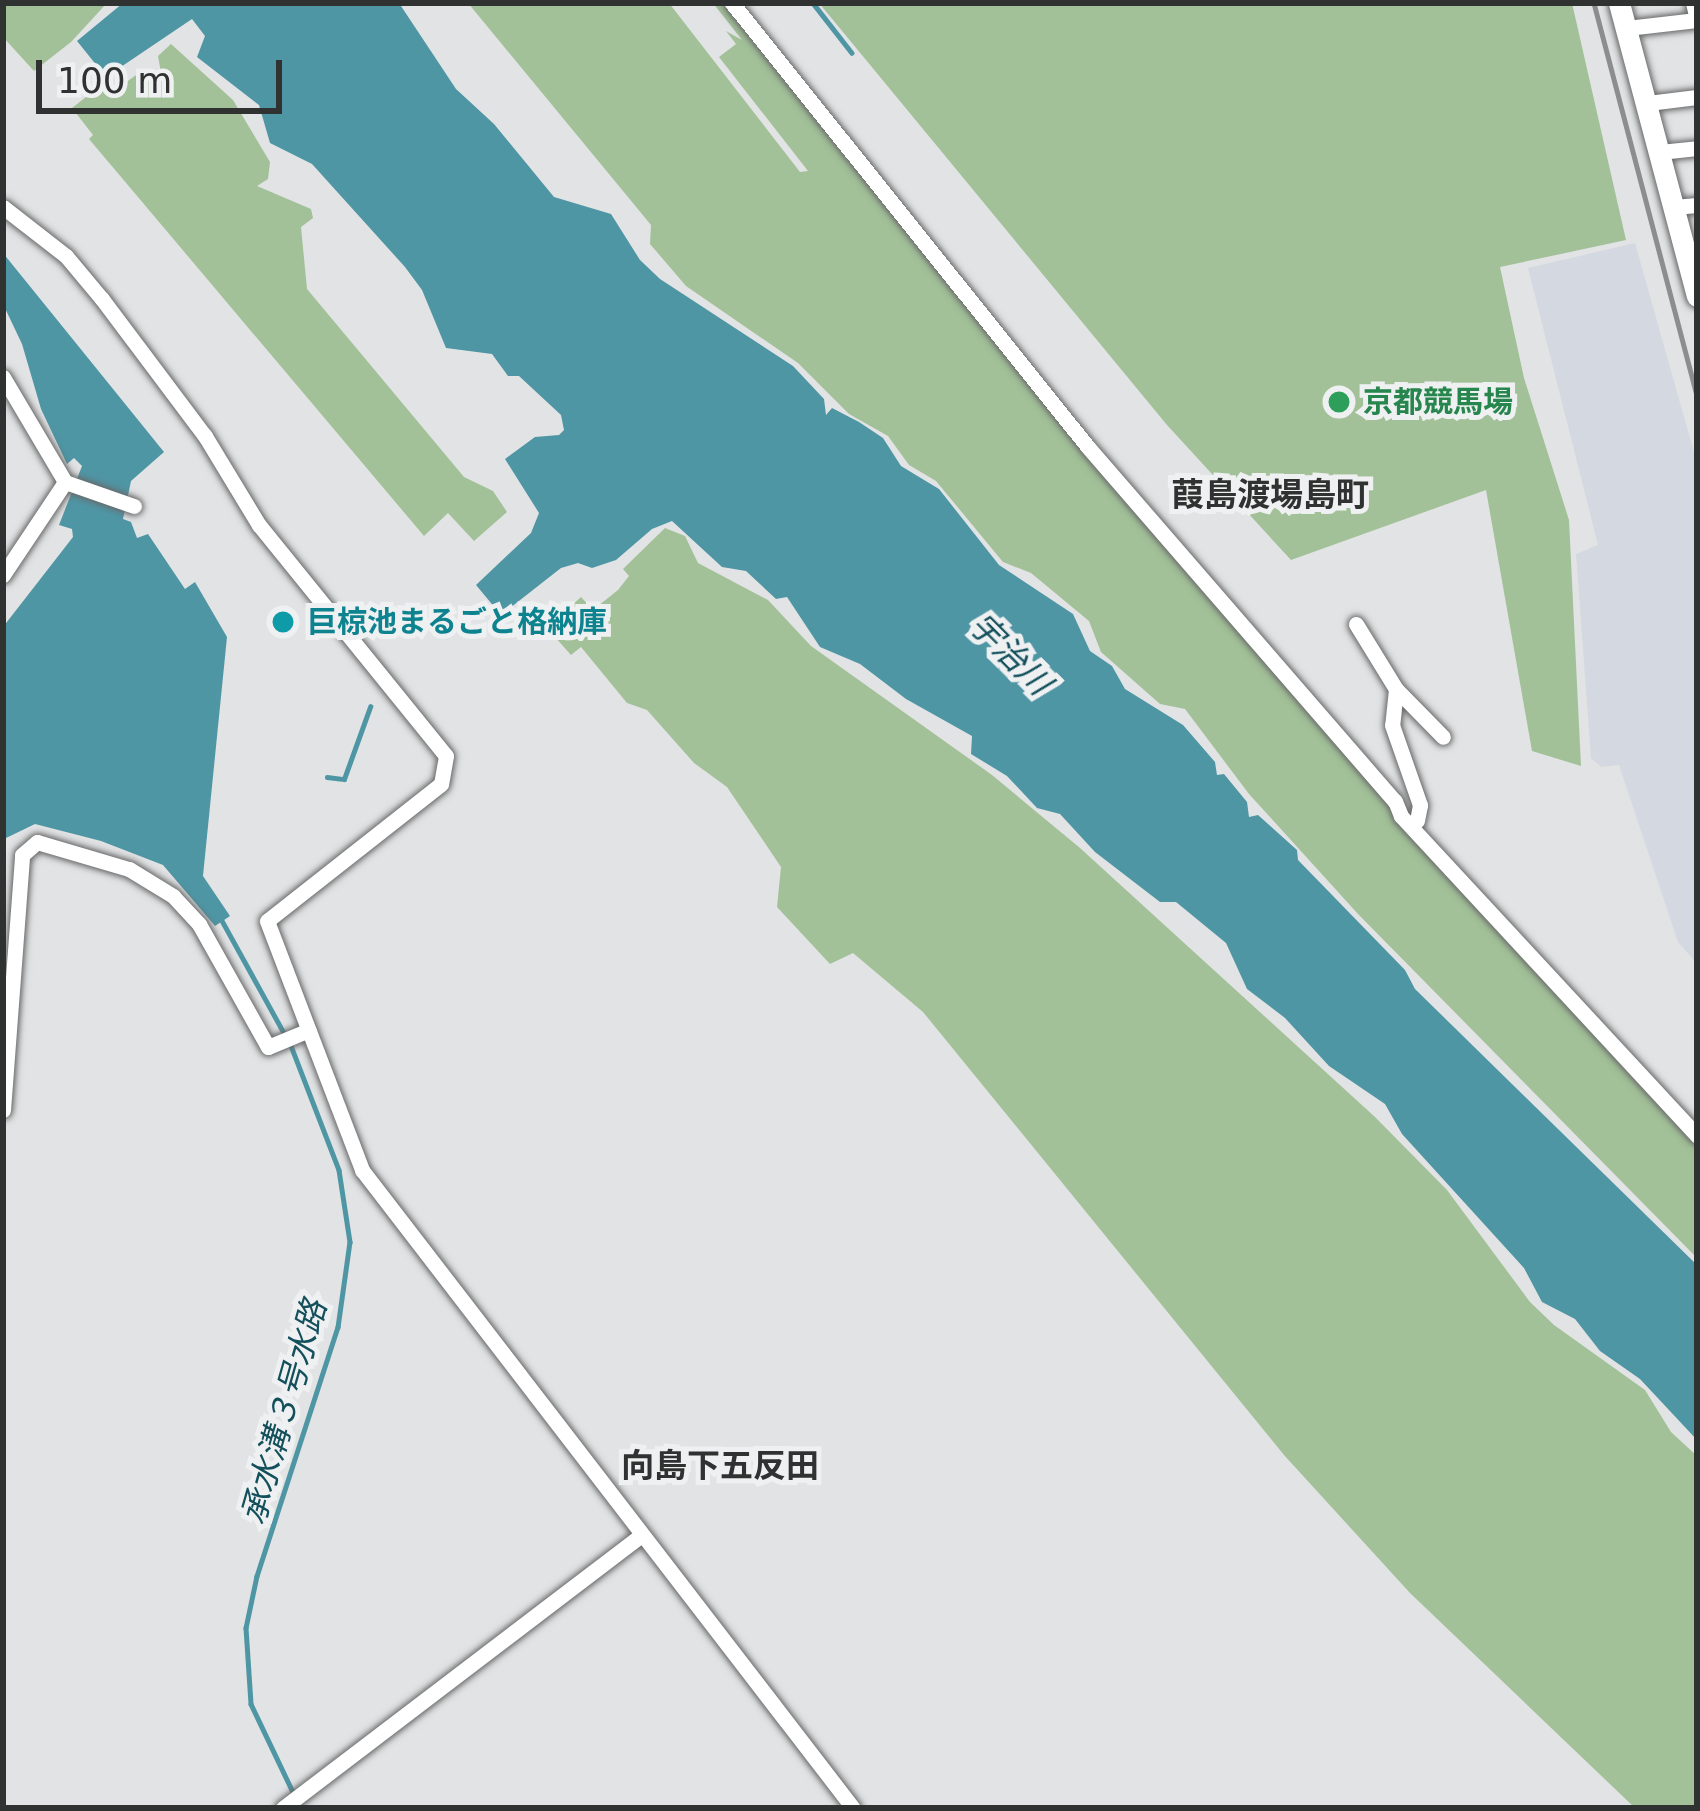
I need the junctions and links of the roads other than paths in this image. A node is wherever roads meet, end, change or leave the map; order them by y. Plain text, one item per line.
1 (732, 3) edge
2 (1619, 3) edge
3 (1693, 3) edge
4 (1627, 28) junction
5 (1697, 98) edge
6 (1648, 103) junction
7 (1697, 148) edge
8 (1660, 152) junction
9 (1686, 206) edge
10 (3, 207) edge
11 (1694, 267) edge
12 (1697, 296) edge
13 (3, 377) edge
14 (65, 482) junction
15 (134, 506) dead end
16 (3, 575) edge
17 (1356, 624) dead end
18 (1396, 689) junction
19 (1443, 737) dead end
20 (1384, 784) dead end
21 (1417, 821) junction
22 (305, 1033) junction
23 (3, 1110) edge
24 (1697, 1124) edge
25 (1697, 1136) edge
26 (642, 1534) junction
27 (284, 1807) edge
28 (853, 1808) edge

1 - 25 street
2 - 4 main road
3 - 4 street
4 - 6 main road
5 - 6 street
6 - 8 main road
7 - 8 street
8 - 9 main road
9 - 11 main road
10 - 22 street
11 - 12 main road
13 - 14 street
14 - 15 street
14 - 16 street
17 - 18 street
18 - 19 street
18 - 21 street
20 - 21 street
21 - 24 street
22 - 23 street
22 - 26 street
26 - 27 street
26 - 28 street

